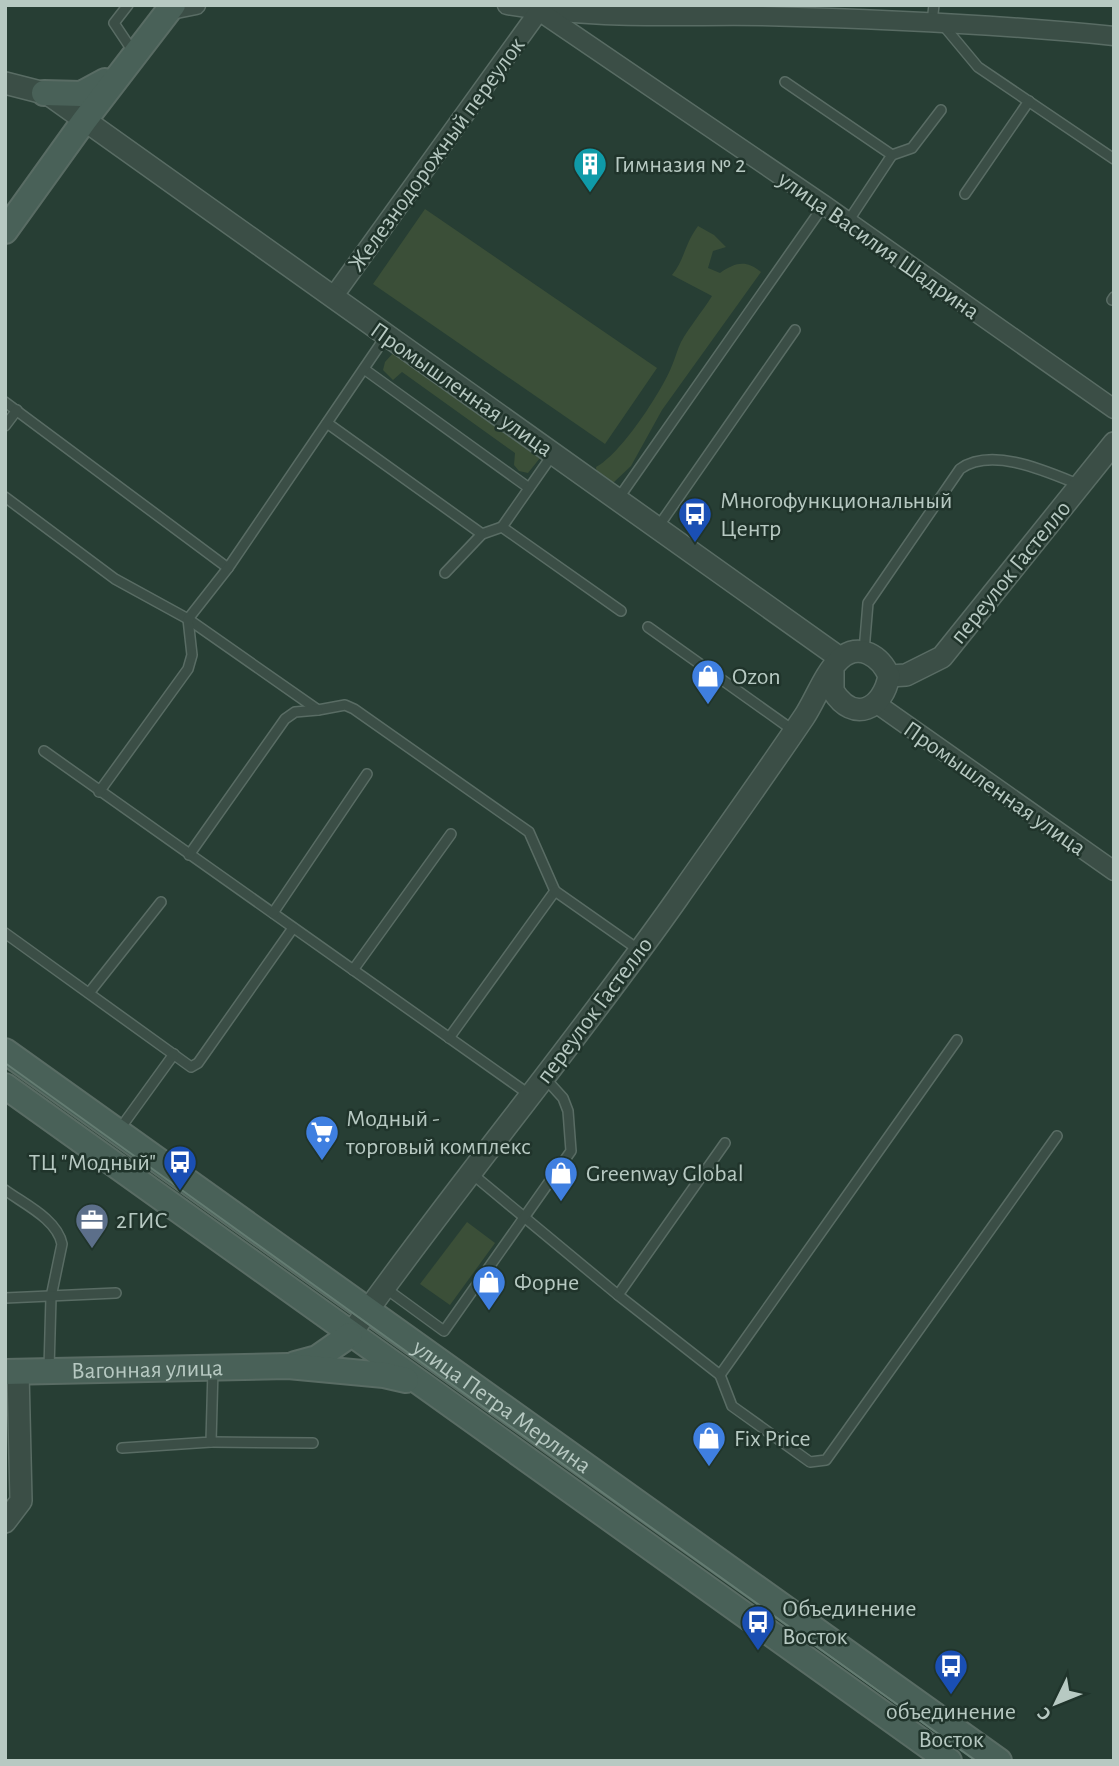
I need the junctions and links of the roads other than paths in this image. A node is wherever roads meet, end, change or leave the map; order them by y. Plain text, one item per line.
1 (128, 5) edge
2 (196, 5) edge
3 (507, 5) edge
4 (168, 6) edge
5 (539, 11) junction
6 (846, 12) edge
7 (935, 17) edge
8 (1114, 36) edge
9 (130, 47) junction
10 (105, 81) junction
11 (785, 82) dead end
12 (5, 83) edge
13 (44, 93) junction
14 (1028, 101) junction
15 (941, 110) dead end
16 (84, 121) junction
17 (892, 155) junction
18 (1114, 159) edge
19 (965, 194) dead end
20 (824, 205) junction
21 (847, 223) junction
22 (5, 231) edge
23 (333, 297) junction
24 (795, 330) dead end
25 (386, 336) junction
26 (364, 369) junction
27 (5, 402) edge
28 (1114, 409) edge
29 (17, 410) junction
30 (327, 423) junction
31 (5, 426) edge
32 (1114, 443) edge
33 (553, 454) junction
34 (1080, 485) junction
35 (529, 488) junction
36 (5, 496) edge
37 (618, 499) junction
38 (502, 527) junction
39 (658, 527) junction
40 (482, 534) junction
41 (228, 568) junction
42 (445, 573) dead end
43 (621, 611) dead end
44 (188, 618) junction
45 (648, 627) dead end
46 (864, 651) junction
47 (836, 663) junction
48 (884, 691) junction
49 (849, 708) junction
50 (318, 710) junction
51 (800, 723) junction
52 (44, 751) dead end
53 (367, 774) dead end
54 (99, 792) junction
55 (451, 834) dead end
56 (189, 855) junction
57 (1114, 871) edge
58 (555, 891) junction
59 (161, 902) dead end
60 (273, 913) junction
61 (293, 928) junction
62 (5, 933) edge
63 (639, 950) junction
64 (353, 970) junction
65 (89, 993) junction
66 (449, 1038) junction
67 (957, 1040) dead end
68 (5, 1051) edge
69 (174, 1054) junction
70 (544, 1076) junction
71 (5, 1086) edge
72 (530, 1095) junction
73 (119, 1130) junction
74 (1057, 1136) dead end
75 (725, 1143) dead end
76 (471, 1173) junction
77 (5, 1189) edge
78 (523, 1216) junction
79 (385, 1288) junction
80 (116, 1293) dead end
81 (618, 1295) junction
82 (51, 1297) junction
83 (5, 1298) edge
84 (369, 1309) junction
85 (350, 1335) junction
86 (288, 1366) junction
87 (213, 1367) junction
88 (49, 1371) junction
89 (11, 1372) edge
90 (720, 1375) junction
91 (418, 1384) junction
92 (211, 1443) junction
93 (313, 1443) dead end
94 (122, 1448) dead end
95 (5, 1522) edge
96 (959, 1753) edge
97 (999, 1761) edge

1 - 9 lane
2 - 4 street
3 - 5 street
4 - 9 main road
4 - 16 main road
5 - 6 street
5 - 20 street, улица Василия Шадрина
5 - 23 street, Железнодорожный переулок
6 - 7 street
7 - 8 street
7 - 14 lane
9 - 10 main road
10 - 13 main road
10 - 16 main road
11 - 17 lane
12 - 13 street
13 - 16 street, Промышленная улица
14 - 18 lane
14 - 19 lane
15 - 17 lane
16 - 22 main road
16 - 23 street, Промышленная улица
17 - 21 lane
20 - 21 street, улица Василия Шадрина
20 - 37 lane
21 - 28 street, улица Василия Шадрина
23 - 25 street, Промышленная улица
24 - 39 lane
25 - 26 lane
25 - 33 street, Промышленная улица
26 - 30 lane
26 - 35 lane
27 - 29 lane
29 - 31 lane
29 - 41 lane
30 - 40 lane
30 - 41 lane
32 - 34 street, переулок Гастелло
33 - 35 lane
33 - 37 street, Промышленная улица
34 - 46 lane
34 - 48 street, переулок Гастелло
35 - 38 lane
36 - 44 lane
37 - 39 street, Промышленная улица
38 - 40 lane
38 - 43 lane
39 - 47 street, Промышленная улица
40 - 42 lane
41 - 44 lane
44 - 50 lane
44 - 54 lane
45 - 51 lane
46 - 47 street
46 - 48 street
47 - 49 street
47 - 51 street, переулок Гастелло
48 - 49 street
48 - 57 street, Промышленная улица
49 - 51 street
50 - 56 lane
50 - 58 lane
51 - 63 street, переулок Гастелло
52 - 54 lane
53 - 60 lane
54 - 56 lane
55 - 64 lane
56 - 60 lane
58 - 63 lane
58 - 66 lane
59 - 65 lane
60 - 61 lane
61 - 64 lane
61 - 69 lane
62 - 65 lane
63 - 70 street, переулок Гастелло
64 - 66 lane
65 - 69 lane
66 - 72 lane
67 - 90 lane
68 - 73 main road, улица Петра Мерлина
69 - 73 lane
70 - 72 street, переулок Гастелло
70 - 78 lane
71 - 85 main road, улица Петра Мерлина
72 - 76 street, переулок Гастелло
73 - 84 main road, улица Петра Мерлина
74 - 90 lane
75 - 81 lane
76 - 78 lane
76 - 79 street, переулок Гастелло
77 - 82 lane
78 - 79 lane
78 - 81 lane
79 - 84 street, переулок Гастелло
80 - 82 lane
81 - 90 lane
82 - 83 lane
82 - 88 lane
84 - 85 street, переулок Гастелло
84 - 96 main road, улица Петра Мерлина
85 - 86 main road, Вагонная улица
85 - 91 main road, улица Петра Мерлина
86 - 87 main road, Вагонная улица
86 - 91 main road, Вагонная улица
87 - 88 main road, Вагонная улица
87 - 92 lane
88 - 89 main road, Вагонная улица
89 - 95 street
91 - 96 main road, улица Петра Мерлина
92 - 93 lane
92 - 94 lane
96 - 97 main road, улица Петра Мерлина

